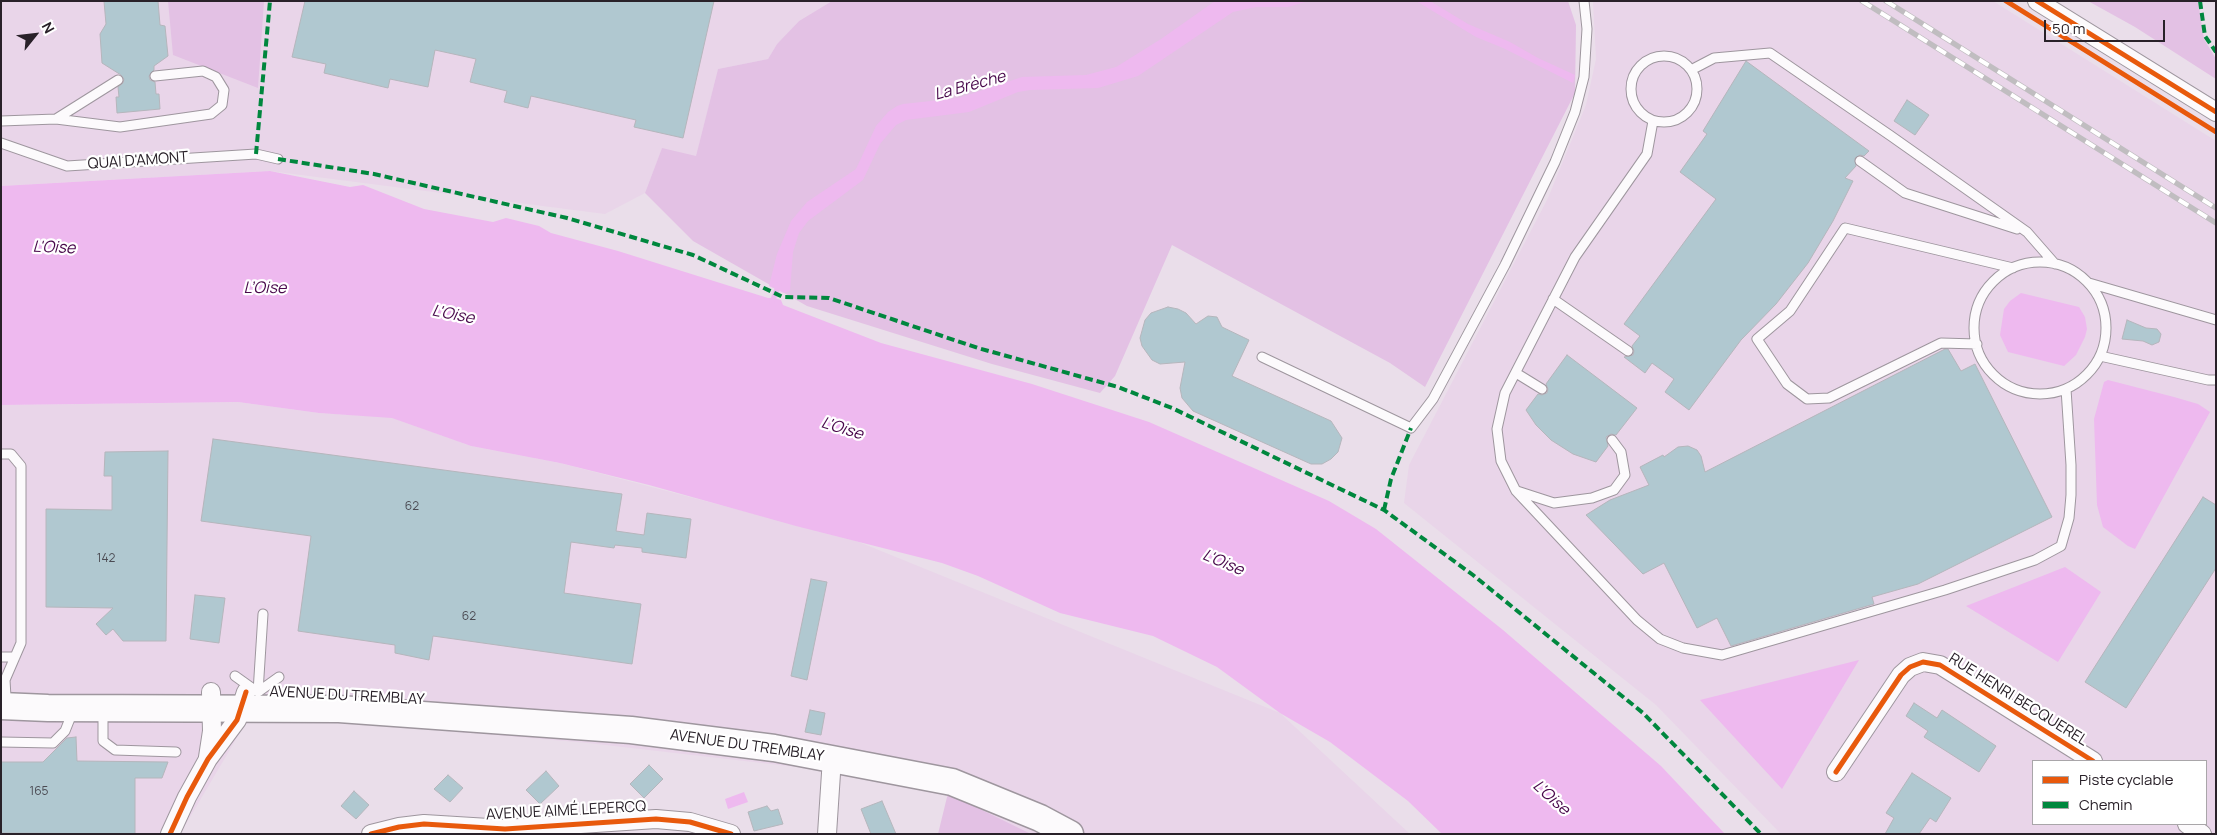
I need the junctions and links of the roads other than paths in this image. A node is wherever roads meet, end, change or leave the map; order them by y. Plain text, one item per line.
1 (1584, 1) edge
2 (2037, 1) edge
3 (1691, 70) junction
4 (155, 76) dead end
5 (118, 80) dead end
6 (2216, 112) edge
7 (56, 119) junction
8 (1, 121) edge
9 (1653, 121) junction
10 (1, 143) edge
11 (278, 159) dead end
12 (1860, 161) dead end
13 (2027, 232) junction
14 (2055, 264) junction
15 (2013, 268) junction
16 (2088, 283) junction
17 (1554, 299) junction
18 (2216, 320) edge
19 (1977, 344) junction
20 (1628, 351) dead end
21 (2100, 356) junction
22 (1262, 357) dead end
23 (1516, 372) junction
24 (2216, 380) edge
25 (1542, 389) dead end
26 (2066, 389) junction
27 (1612, 440) dead end
28 (1, 454) edge
29 (1516, 491) junction
30 (263, 614) dead end
31 (1, 656) edge
32 (15, 657) junction
33 (250, 694) junction
34 (3, 700) edge
35 (74, 708) junction
36 (103, 708) junction
37 (211, 708) junction
38 (1, 742) edge
39 (176, 752) dead end
40 (832, 758) junction
41 (208, 760) junction
42 (2090, 760) edge
43 (1836, 772) dead end
44 (2188, 825) edge
45 (170, 834) edge
46 (371, 834) edge
47 (731, 834) edge
48 (827, 834) edge
49 (1070, 834) edge
50 (2202, 834) edge

1 - 22 lane
2 - 6 street
3 - 9 lane
3 - 9 lane
3 - 13 lane
4 - 7 lane
5 - 7 lane
7 - 8 lane
9 - 17 lane
10 - 11 lane, QUAI D'AMONT
12 - 13 lane
13 - 14 lane
14 - 15 lane
14 - 16 lane
15 - 19 lane
15 - 19 lane
16 - 18 lane
16 - 21 lane
17 - 20 lane
17 - 23 lane
19 - 26 lane
21 - 24 lane
21 - 26 lane
23 - 25 lane
23 - 29 lane
26 - 29 lane
27 - 29 lane
28 - 32 lane
30 - 33 lane
31 - 32 lane
32 - 34 lane
33 - 37 main road, AVENUE DU TREMBLAY
33 - 40 main road, AVENUE DU TREMBLAY
33 - 41 street
34 - 35 main road, AVENUE DU TREMBLAY
34 - 37 main road, AVENUE DU TREMBLAY
35 - 36 main road, AVENUE DU TREMBLAY
35 - 38 lane
36 - 37 main road, AVENUE DU TREMBLAY
36 - 39 lane
37 - 41 street
40 - 48 street
40 - 49 main road, AVENUE DU TREMBLAY
41 - 45 street
42 - 43 street, RUE HENRI BECQUEREL
44 - 50 street
46 - 47 street, AVENUE AIMÉ LEPERCQ

